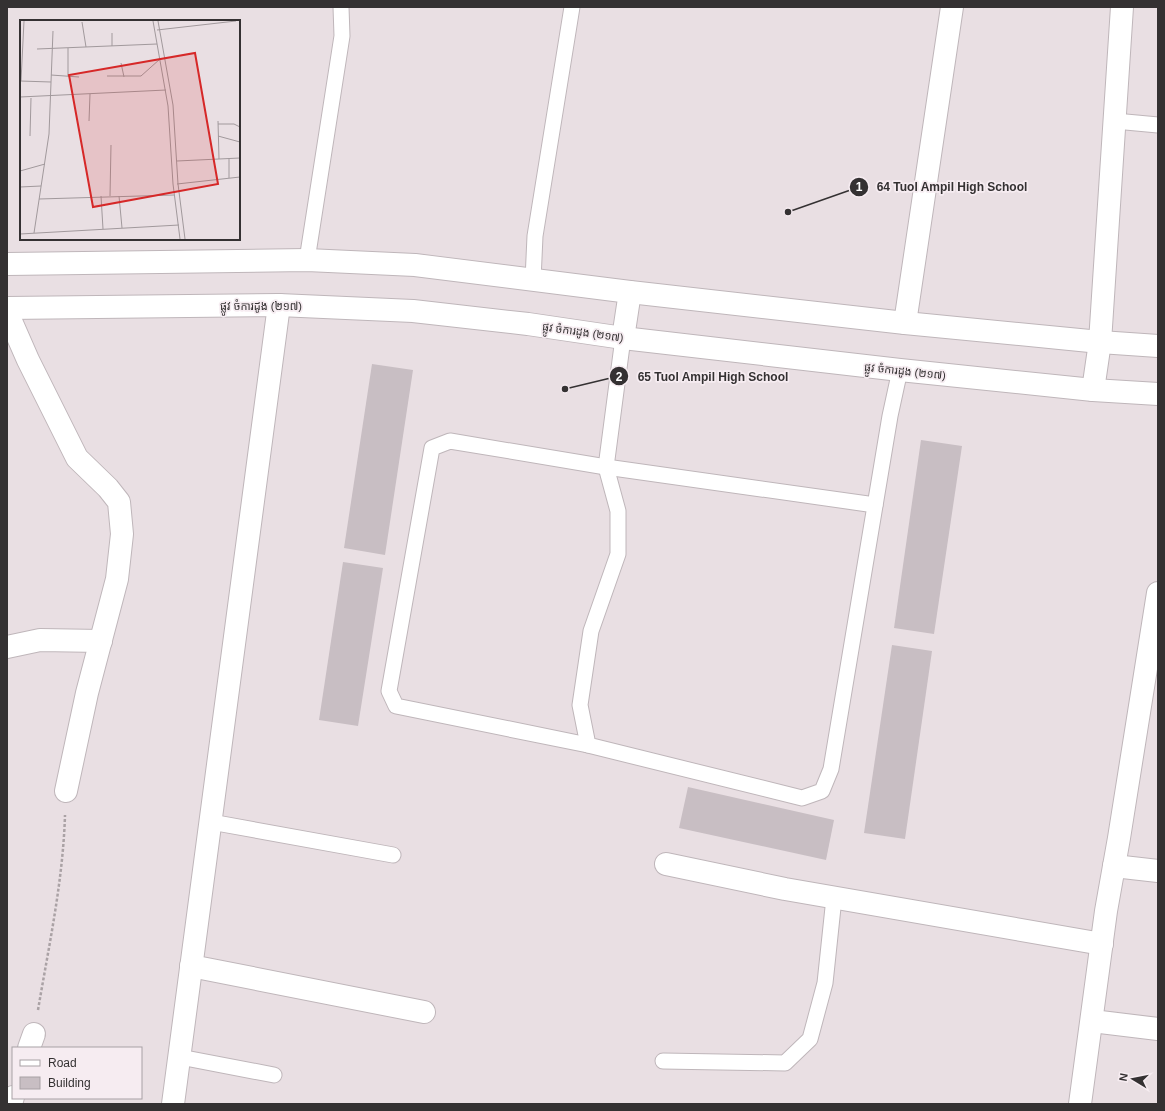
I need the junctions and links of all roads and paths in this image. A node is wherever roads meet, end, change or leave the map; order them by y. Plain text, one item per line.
1 (341, 7) edge
2 (572, 7) edge
3 (952, 7) edge
4 (1122, 7) edge
5 (1115, 121) junction
6 (1158, 125) edge
7 (308, 260) junction
8 (7, 264) edge
9 (533, 280) junction
10 (630, 292) junction
11 (279, 305) junction
12 (7, 308) edge
13 (7, 312) edge
14 (905, 323) junction
15 (623, 338) junction
16 (1100, 342) junction
17 (1158, 346) edge
18 (900, 370) junction
19 (1093, 390) junction
20 (1158, 394) edge
21 (606, 467) junction
22 (875, 505) junction
23 (1158, 593) edge
24 (101, 642) junction
25 (7, 647) edge
26 (588, 745) junction
27 (66, 791) joint
28 (211, 822) junction
29 (393, 855) dead end
30 (666, 864) dead end
31 (1114, 866) junction
32 (1158, 871) edge
33 (834, 898) junction
34 (1102, 944) junction
35 (191, 966) junction
36 (424, 1012) dead end
37 (1092, 1021) junction
38 (1158, 1029) edge
39 (32, 1041) edge
40 (180, 1057) junction
41 (663, 1061) dead end
42 (274, 1075) dead end
43 (173, 1104) edge
44 (1080, 1104) edge

1 - 7 lane
2 - 9 lane
3 - 14 street
4 - 5 street
5 - 6 lane
5 - 16 street
7 - 8 street
7 - 9 street
9 - 10 street
10 - 14 street
10 - 15 street
11 - 12 street, ផ្លូវ ចំការដូង (២១៧)
11 - 15 street, ផ្លូវ ចំការដូង (២១៧)
11 - 28 street
13 - 24 street
14 - 16 street
15 - 18 street, ផ្លូវ ចំការដូង (២១៧)
15 - 21 lane
16 - 17 street
16 - 19 street
18 - 19 street, ផ្លូវ ចំការដូង (២១៧)
18 - 22 lane
19 - 20 street, ផ្លូវ ចំការដូង (២១៧)
21 - 22 lane
21 - 26 lane
21 - 26 lane
22 - 26 lane
23 - 31 street
24 - 25 street
24 - 27 street
27 - 39 path
28 - 29 lane
28 - 35 street
30 - 33 street
31 - 32 street
31 - 34 street
33 - 34 street
33 - 41 lane
34 - 37 street
35 - 36 street
35 - 40 street
37 - 38 street
37 - 44 street
40 - 42 lane
40 - 43 street

